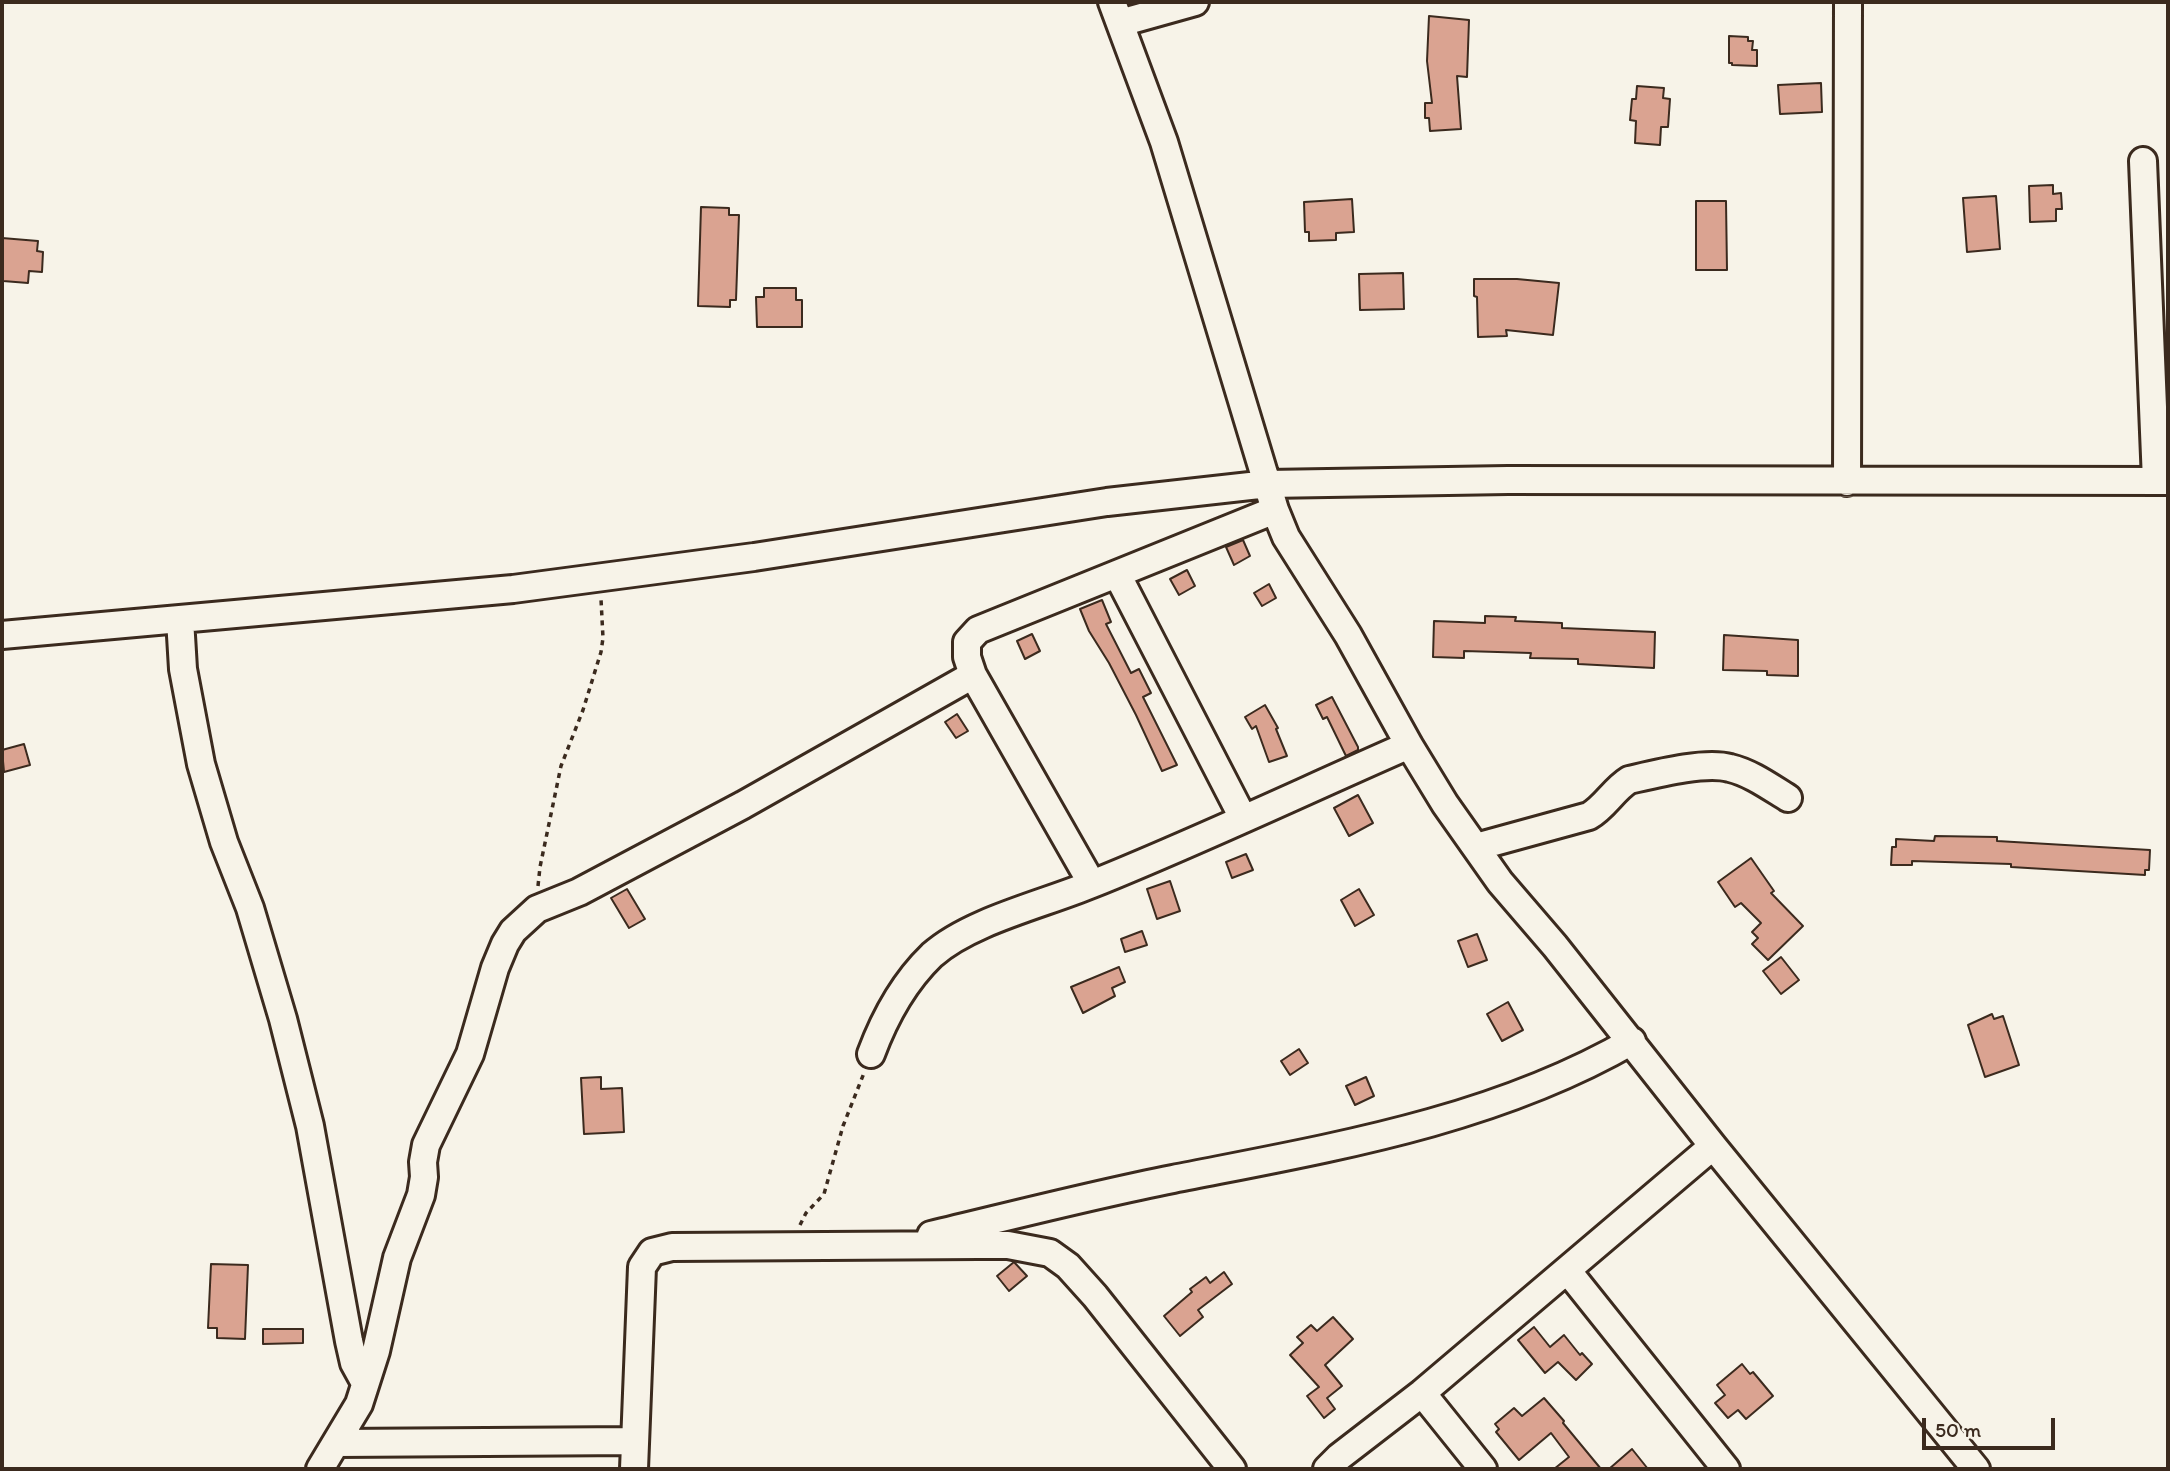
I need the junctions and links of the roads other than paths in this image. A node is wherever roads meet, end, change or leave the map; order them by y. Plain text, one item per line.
1 (1195, 2) edge
2 (1849, 2) edge
3 (1116, 12) edge
4 (2143, 161) dead end
5 (2162, 481) edge
6 (1847, 482) junction
7 (1268, 484) junction
8 (1275, 510) junction
9 (1117, 574) junction
10 (180, 619) junction
11 (2, 635) edge
12 (973, 676) junction
13 (1409, 745) junction
14 (1788, 799) dead end
15 (1243, 818) junction
16 (1476, 847) junction
17 (1092, 884) junction
18 (1632, 1041) junction
19 (871, 1054) road end
20 (1713, 1146) junction
21 (889, 1244) junction
22 (1567, 1270) junction
23 (365, 1382) junction
24 (1422, 1393) junction
25 (635, 1441) junction
26 (337, 1443) junction
27 (320, 1469) edge
28 (634, 1469) edge
29 (1232, 1469) edge
30 (1327, 1469) edge
31 (1483, 1469) edge
32 (1726, 1469) edge
33 (1976, 1469) edge

1 - 3 street
2 - 6 street
3 - 7 street
4 - 5 street
5 - 6 street
6 - 7 street
7 - 8 street
7 - 10 street
8 - 9 street
8 - 13 street
9 - 12 street
9 - 15 street
10 - 11 street
10 - 23 street
12 - 17 street
12 - 23 street
13 - 15 street
13 - 16 street
14 - 16 street
15 - 17 street
16 - 18 street
17 - 19 street
18 - 20 street
18 - 21 street
20 - 22 street
20 - 33 street
21 - 25 street
21 - 29 street
22 - 24 street
22 - 32 street
23 - 26 street
24 - 30 street
24 - 31 street
25 - 26 street
25 - 28 street
26 - 27 street

